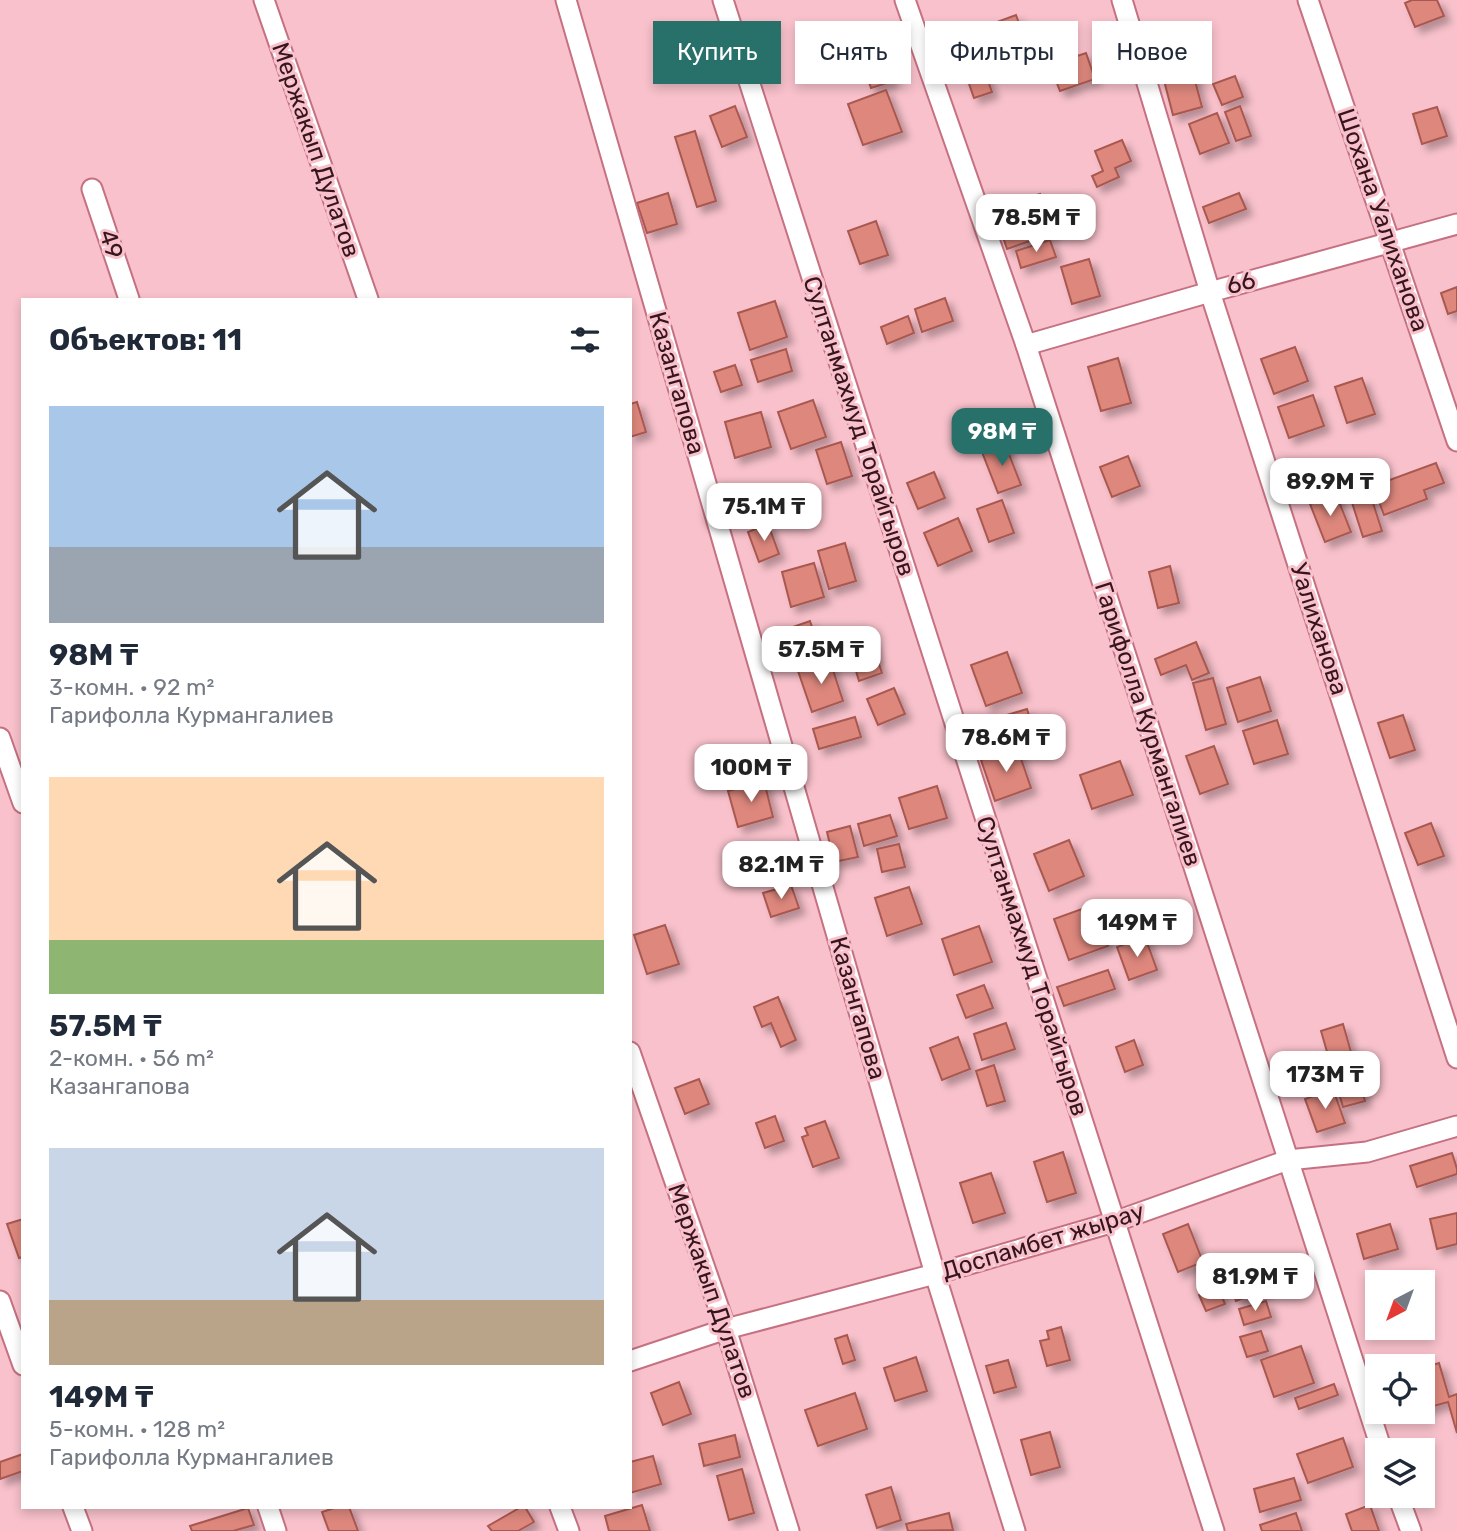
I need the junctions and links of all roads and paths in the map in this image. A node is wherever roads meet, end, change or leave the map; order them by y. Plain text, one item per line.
1 (264, 0) edge
2 (566, 0) edge
3 (723, 0) edge
4 (905, 0) edge
5 (1308, 0) edge
6 (1129, 2) edge
7 (93, 189) dead end
8 (1457, 224) edge
9 (1391, 243) junction
10 (1210, 292) junction
11 (129, 298) edge
12 (368, 298) edge
13 (1026, 345) junction
14 (1457, 440) edge
15 (0, 738) edge
16 (21, 797) edge
17 (632, 1058) edge
18 (1457, 1058) edge
19 (1457, 1126) edge
20 (1288, 1160) junction
21 (1114, 1222) junction
22 (935, 1274) junction
23 (0, 1301) edge
24 (726, 1329) junction
25 (21, 1359) edge
26 (632, 1360) edge
27 (1378, 1438) edge
28 (1402, 1508) edge
29 (74, 1509) edge
30 (269, 1509) edge
31 (561, 1509) edge
32 (82, 1531) edge
33 (276, 1531) edge
34 (569, 1531) edge
35 (789, 1531) edge
36 (1015, 1531) edge
37 (1214, 1531) edge
38 (1411, 1531) edge

1 - 12 street, Мержакып Дулатов
2 - 22 street, Казангапова
3 - 21 street, Султанмахмуд Торайгыров
4 - 13 street, Гарифолла Курмангалиев
5 - 9 street, Шохана Уалиханова
6 - 10 street, Уалиханова
7 - 11 street, 49
8 - 9 street, 66
9 - 10 street, 66
9 - 14 street, Шохана Уалиханова
10 - 13 street, 66
10 - 18 street, Уалиханова
13 - 20 street, Гарифолла Курмангалиев
15 - 16 street
17 - 24 street, Мержакып Дулатов
19 - 20 street, Доспамбет жырау
20 - 21 street, Доспамбет жырау
20 - 27 street, Гарифолла Курмангалиев
21 - 22 street, Доспамбет жырау
21 - 37 street, Султанмахмуд Торайгыров
22 - 24 street, Доспамбет жырау
22 - 36 street, Казангапова
23 - 25 street
24 - 26 street, Доспамбет жырау
24 - 35 street, Мержакып Дулатов
28 - 38 street
29 - 32 street
30 - 33 street
31 - 34 street

